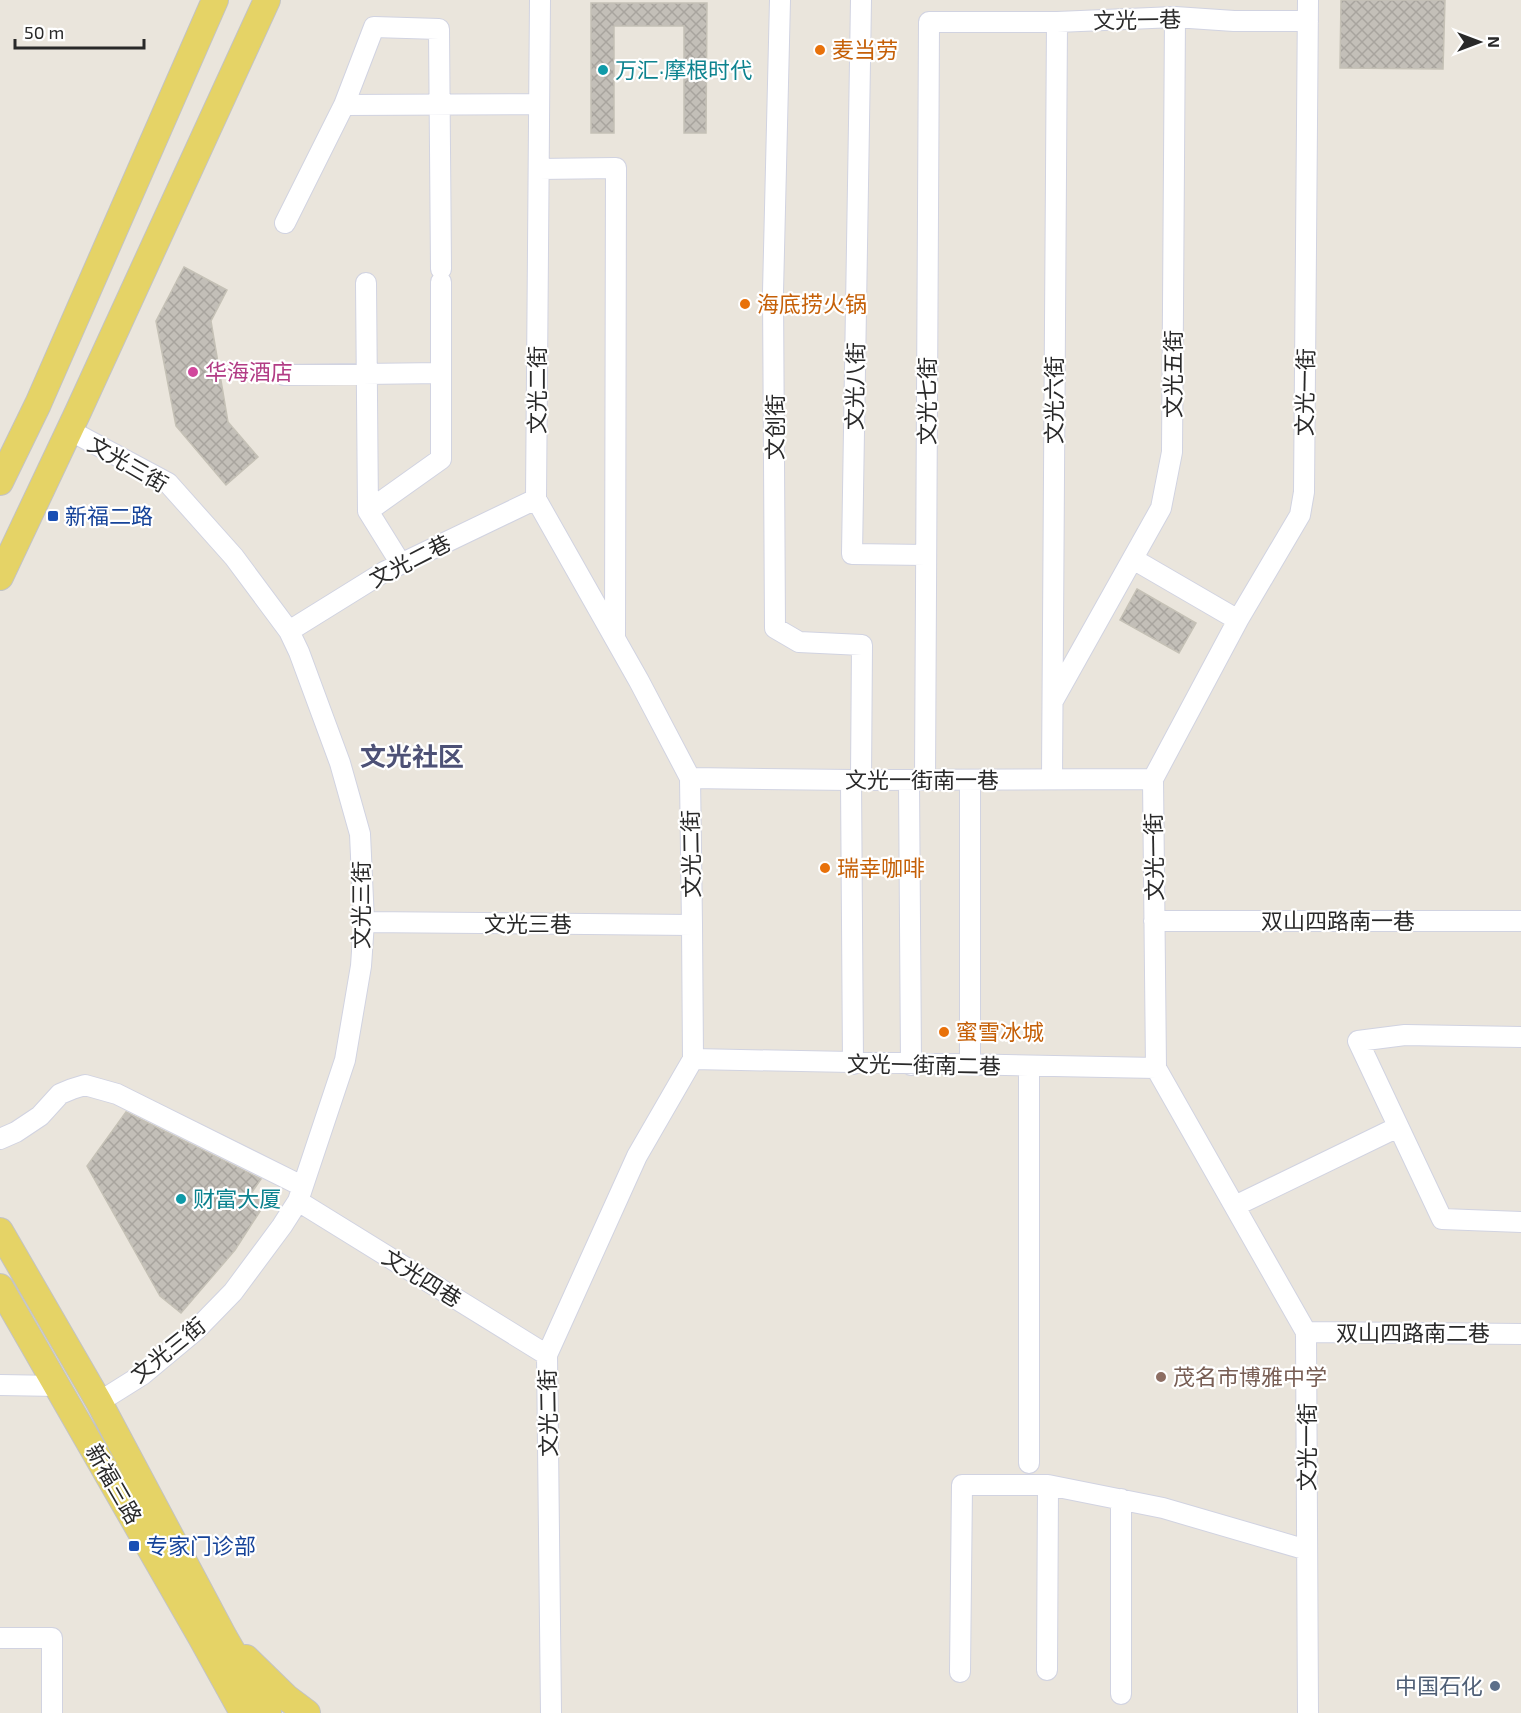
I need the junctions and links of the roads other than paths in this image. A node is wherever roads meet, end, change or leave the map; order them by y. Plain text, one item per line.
1 (214, 0) edge
2 (267, 0) edge
3 (540, 0) edge
4 (780, 0) edge
5 (861, 0) edge
6 (1308, 0) edge
7 (1175, 17) junction
8 (1308, 21) junction
9 (929, 22) joint
10 (1057, 22) junction
11 (440, 104) junction
12 (539, 104) junction
13 (344, 105) junction
14 (538, 169) junction
15 (285, 223) dead end
16 (366, 284) dead end
17 (441, 373) junction
18 (367, 374) junction
19 (284, 375) dead end
20 (69, 430) junction
21 (0, 482) edge
22 (536, 499) junction
23 (368, 511) junction
24 (926, 555) junction
25 (1133, 559) junction
26 (400, 564) junction
27 (0, 577) edge
28 (1239, 620) junction
29 (289, 631) junction
30 (615, 638) junction
31 (1053, 701) junction
32 (690, 778) junction
33 (1052, 779) junction
34 (1153, 779) junction
35 (856, 780) junction
36 (917, 780) junction
37 (970, 780) junction
38 (1154, 921) junction
39 (1521, 921) edge
40 (364, 922) junction
41 (692, 925) junction
42 (1521, 1037) edge
43 (693, 1059) junction
44 (853, 1064) junction
45 (911, 1065) junction
46 (970, 1065) junction
47 (1029, 1066) junction
48 (1156, 1068) junction
49 (1398, 1126) junction
50 (0, 1139) edge
51 (300, 1194) junction
52 (1235, 1206) junction
53 (1521, 1222) edge
54 (0, 1231) edge
55 (0, 1287) edge
56 (1306, 1332) junction
57 (1521, 1334) edge
58 (547, 1355) junction
59 (0, 1385) edge
60 (57, 1386) junction
61 (99, 1402) junction
62 (1029, 1463) dead end
63 (1048, 1485) junction
64 (1121, 1499) junction
65 (1308, 1550) junction
66 (224, 1637) junction
67 (0, 1638) edge
68 (1047, 1670) dead end
69 (960, 1672) dead end
70 (1121, 1694) dead end
71 (52, 1713) edge
72 (243, 1713) edge
73 (268, 1713) edge
74 (307, 1713) edge
75 (551, 1713) edge
76 (1308, 1713) edge

1 - 21 main road
2 - 20 main road
3 - 12 street, 文光二街
4 - 35 street, 文创街
5 - 24 street, 文光八街
6 - 8 street, 文光一街
7 - 8 street, 文光一巷
7 - 10 street, 文光一巷
7 - 25 street, 文光五街
8 - 28 street, 文光一街
9 - 10 street, 文光一巷
9 - 24 street, 文光七街
10 - 31 street, 文光六街
11 - 12 street
11 - 13 street
11 - 13 street
11 - 17 street
12 - 14 street, 文光二街
13 - 15 street
14 - 22 street, 文光二街
14 - 30 street
16 - 18 street
17 - 18 street
17 - 23 street
18 - 19 street
18 - 23 street
20 - 27 main road
20 - 29 street, 文光三街
22 - 26 street, 文光二巷
22 - 30 street, 文光二街
23 - 26 street
24 - 36 street, 文光七街
25 - 28 street
25 - 31 street, 文光五街
26 - 29 street, 文光二巷
28 - 34 street, 文光一街
29 - 40 street, 文光三街
30 - 32 street, 文光二街
31 - 33 street, 文光六街
32 - 35 street, 文光一街南一巷
32 - 41 street, 文光二街
33 - 34 street, 文光一街南一巷
33 - 37 street, 文光一街南一巷
34 - 38 street, 文光一街
35 - 36 street, 文光一街南一巷
35 - 44 street
36 - 37 street, 文光一街南一巷
36 - 45 street, 文光七街
37 - 46 street
38 - 39 street, 双山四路南一巷
38 - 48 street, 文光一街
40 - 41 street, 文光三巷
40 - 51 street, 文光三街
41 - 43 street, 文光二街
42 - 49 street
43 - 44 street, 文光一街南二巷
43 - 58 street, 文光二街
44 - 45 street, 文光一街南二巷
45 - 46 street, 文光一街南二巷
46 - 47 street, 文光一街南二巷
47 - 48 street, 文光一街南二巷
47 - 62 street
48 - 52 street, 文光一街
49 - 52 street
49 - 53 street
50 - 51 street, 文光四巷
51 - 58 street, 文光四巷
51 - 61 street, 文光三街
52 - 56 street, 文光一街
54 - 61 main road
55 - 60 main road, 新福三路
56 - 57 street, 双山四路南二巷
56 - 65 street, 文光一街
58 - 75 street, 文光二街
59 - 60 street
60 - 72 main road, 新福三路
61 - 66 main road
63 - 64 street
63 - 68 street
63 - 69 street
64 - 65 street
64 - 70 street
65 - 76 street, 文光一街
66 - 73 main road
66 - 74 main road
67 - 71 street

